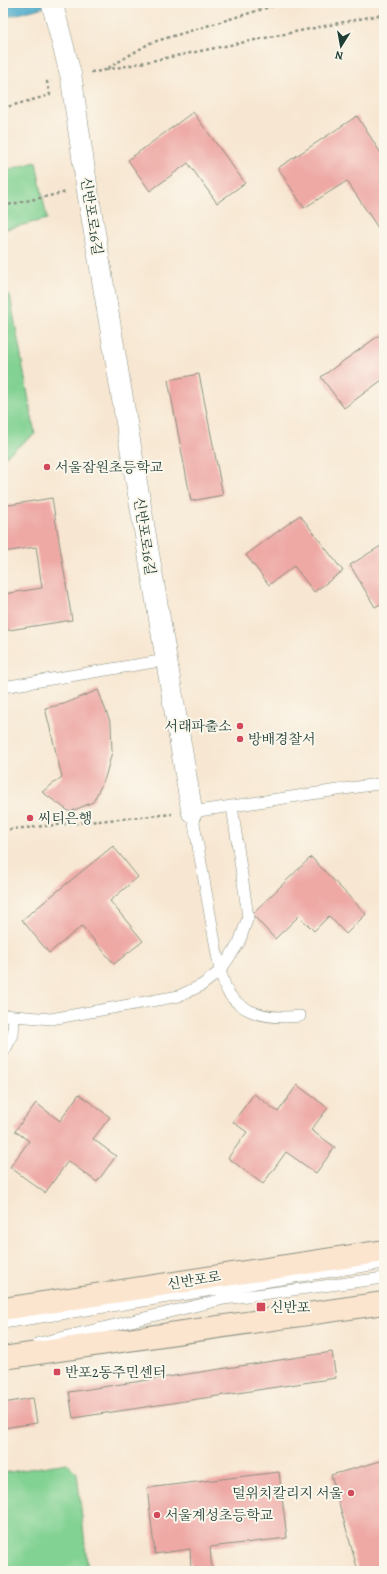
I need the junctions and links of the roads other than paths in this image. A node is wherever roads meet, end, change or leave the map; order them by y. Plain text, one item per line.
1 (52, 3) edge
2 (166, 660) junction
3 (3, 687) edge
4 (384, 783) edge
5 (232, 806) junction
6 (192, 812) junction
7 (220, 971) junction
8 (8, 1015) edge
9 (300, 1016) dead end
10 (3, 1053) edge
11 (384, 1251) edge
12 (384, 1263) edge
13 (384, 1278) edge
14 (384, 1303) edge
15 (3, 1309) edge
16 (3, 1323) edge
17 (3, 1351) edge
18 (3, 1358) edge

1 - 2 street, 신반포로16길
2 - 3 lane
2 - 6 street, 신반포로16길
4 - 5 lane
5 - 6 lane
5 - 7 lane
6 - 7 lane
7 - 8 lane
7 - 9 lane
8 - 10 lane
11 - 15 main road, 신반포로
12 - 16 lane
13 - 17 lane
14 - 18 main road

